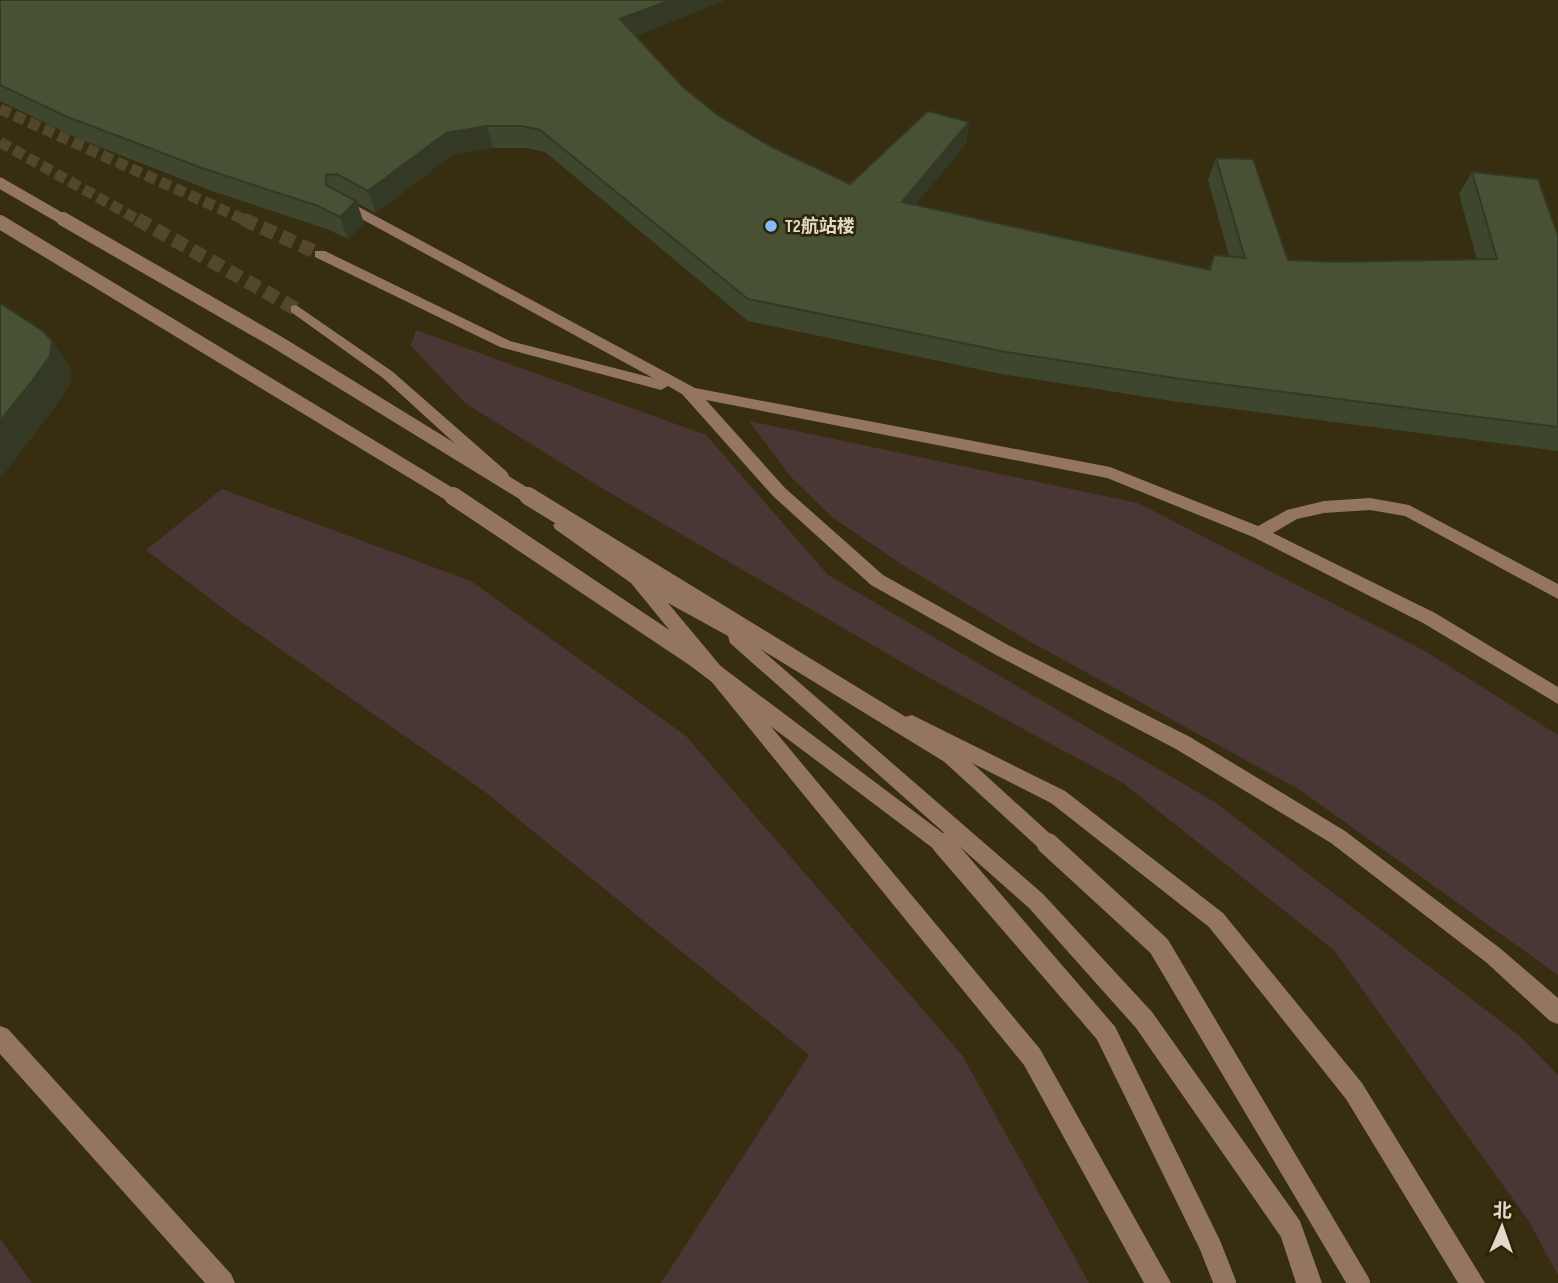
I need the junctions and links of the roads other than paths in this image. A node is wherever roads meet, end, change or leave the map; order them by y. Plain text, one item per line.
1 (0, 183) edge
2 (340, 202) edge
3 (0, 222) edge
4 (320, 254) tunnel mouth
5 (296, 309) tunnel mouth
6 (690, 392) junction
7 (1259, 533) junction
8 (637, 578) junction
9 (1558, 592) edge
10 (723, 626) junction
11 (1558, 696) edge
12 (1558, 1013) edge
13 (0, 1037) edge
14 (222, 1283) edge
15 (1158, 1283) edge
16 (1225, 1283) edge
17 (1309, 1283) edge
18 (1359, 1283) edge
19 (1472, 1283) edge

1 - 18 lane, bridge
2 - 6 lane
3 - 16 lane, bridge
4 - 6 lane
5 - 8 lane
6 - 7 lane
6 - 12 lane
7 - 9 lane
7 - 11 lane
8 - 10 lane
8 - 15 lane
10 - 17 lane
10 - 19 lane
13 - 14 lane

